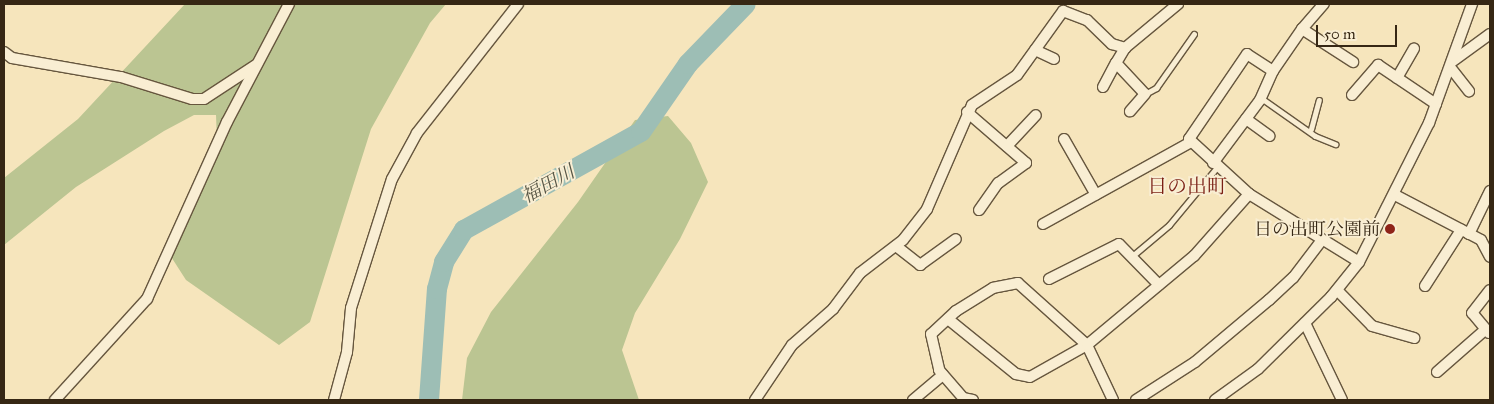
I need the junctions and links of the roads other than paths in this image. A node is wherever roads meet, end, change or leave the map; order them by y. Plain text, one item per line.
1 (289, 4) edge
2 (518, 4) edge
3 (1176, 4) edge
4 (1324, 4) edge
5 (1472, 4) edge
6 (1302, 29) junction
7 (1194, 34) dead end
8 (1490, 34) edge
9 (1125, 48) junction
10 (1414, 49) dead end
11 (1035, 50) junction
12 (4, 52) edge
13 (1054, 59) dead end
14 (1353, 62) dead end
15 (1116, 63) junction
16 (1451, 64) junction
17 (257, 65) junction
18 (1273, 71) junction
19 (1397, 78) junction
20 (1103, 87) dead end
21 (1470, 91) dead end
22 (1145, 94) junction
23 (1352, 95) dead end
24 (1261, 97) junction
25 (1320, 100) dead end
26 (1436, 104) junction
27 (1130, 111) dead end
28 (967, 112) junction
29 (1036, 115) dead end
30 (1246, 119) junction
31 (1311, 129) junction
32 (1269, 136) dead end
33 (1064, 139) dead end
34 (1191, 142) junction
35 (1335, 144) dead end
36 (1007, 146) junction
37 (1215, 164) junction
38 (1490, 190) edge
39 (1249, 194) junction
40 (1096, 195) junction
41 (1395, 195) junction
42 (979, 210) dead end
43 (1043, 224) dead end
44 (1465, 232) junction
45 (956, 240) dead end
46 (1322, 240) junction
47 (896, 246) junction
48 (1131, 257) junction
49 (1490, 257) edge
50 (1358, 262) junction
51 (1049, 279) dead end
52 (1159, 286) junction
53 (1425, 286) dead end
54 (1337, 290) junction
55 (1490, 290) edge
56 (948, 319) junction
57 (1305, 322) junction
58 (1488, 332) edge
59 (1414, 338) dead end
60 (1087, 345) junction
61 (1439, 366) dead end
62 (943, 375) junction
63 (55, 400) edge
64 (334, 400) edge
65 (756, 400) edge
66 (913, 400) edge
67 (973, 400) edge
68 (1113, 400) edge
69 (1136, 400) edge
70 (1216, 400) edge
71 (1342, 400) edge

1 - 17 street
2 - 64 street
3 - 9 street
4 - 6 street
5 - 16 street
6 - 14 street
6 - 18 street
7 - 22 lane
8 - 16 street
9 - 11 street
9 - 15 street
10 - 19 street
11 - 13 street
11 - 28 street
12 - 17 street
15 - 20 street
15 - 22 street
16 - 21 street
16 - 26 street
17 - 63 street
18 - 24 street
18 - 34 street
19 - 23 street
19 - 26 street
22 - 27 street
24 - 30 street
24 - 31 lane
25 - 31 lane
26 - 41 street
28 - 36 street
28 - 47 street
29 - 36 street
30 - 32 street
30 - 37 street
31 - 35 lane
33 - 40 street
34 - 37 street
34 - 40 street
36 - 42 street
37 - 39 street
37 - 48 lane
38 - 44 street
39 - 46 street
39 - 52 street
40 - 43 street
41 - 44 street
41 - 50 street
44 - 49 street
44 - 53 street
45 - 47 street
46 - 50 street
46 - 69 street
47 - 65 street
48 - 51 street
48 - 52 street
50 - 54 street
52 - 60 street
54 - 57 street
54 - 59 street
55 - 58 street
56 - 60 street
56 - 60 street
56 - 62 street
57 - 70 street
57 - 71 street
58 - 61 street
60 - 68 street
62 - 66 street
62 - 67 street

